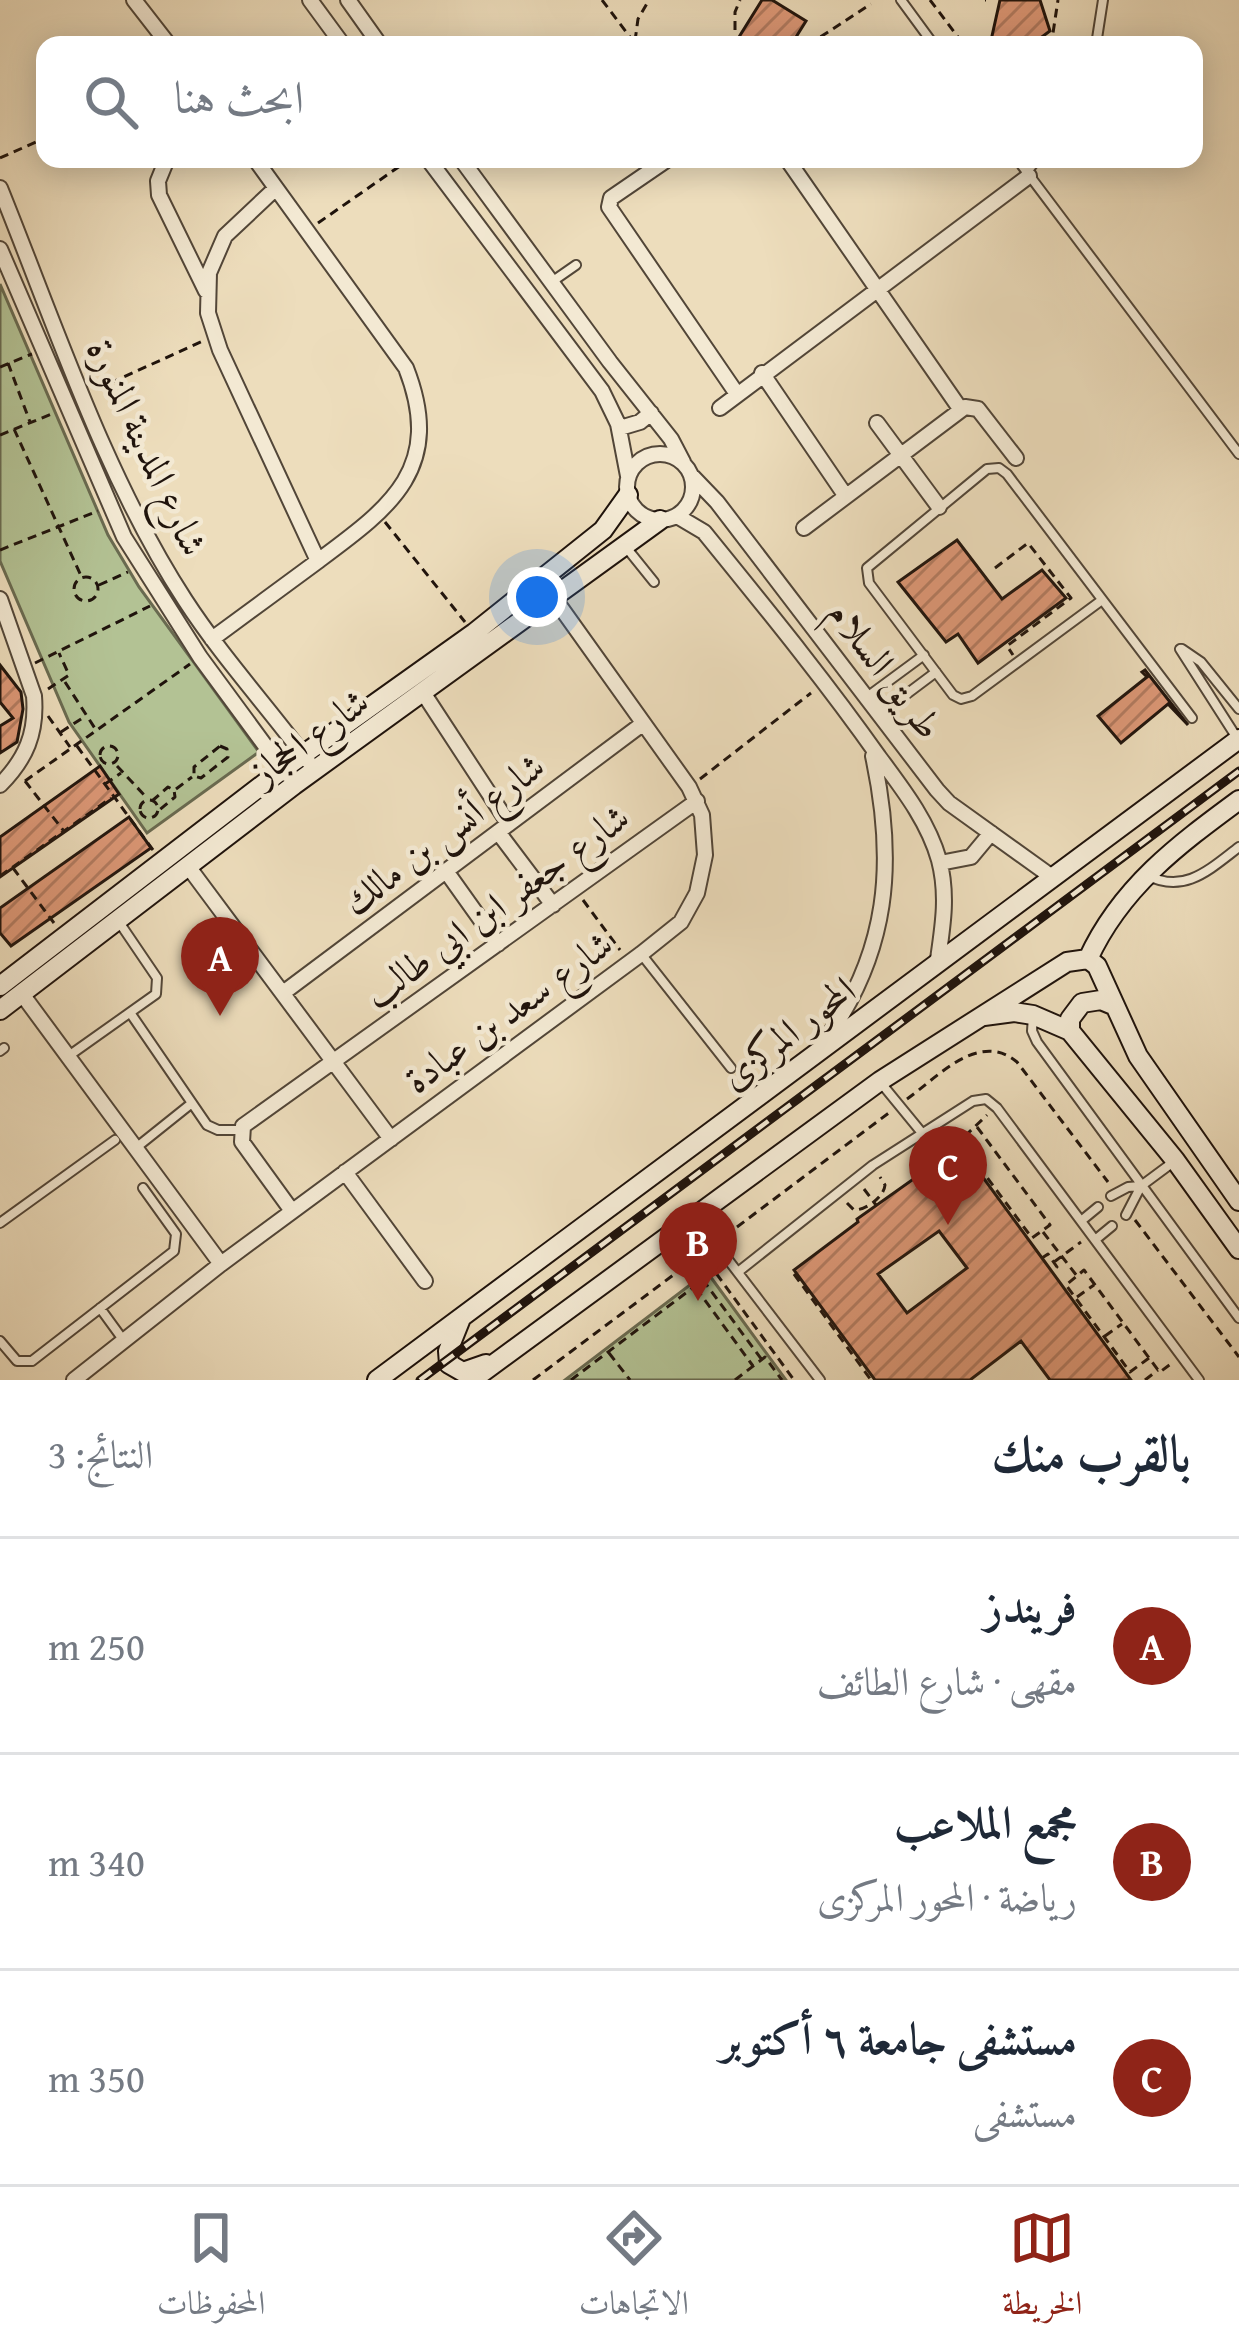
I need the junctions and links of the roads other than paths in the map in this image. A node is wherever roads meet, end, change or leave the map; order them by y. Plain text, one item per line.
1 (134, 0) edge
2 (310, 0) edge
3 (348, 0) edge
4 (902, 0) edge
5 (1102, 0) edge
6 (162, 36) edge
7 (336, 36) edge
8 (374, 36) edge
9 (928, 36) edge
10 (1097, 36) edge
11 (163, 168) edge
12 (262, 168) edge
13 (435, 168) edge
14 (467, 168) edge
15 (641, 168) edge
16 (656, 168) edge
17 (793, 168) edge
18 (1023, 168) edge
19 (1032, 168) edge
20 (1028, 174) junction
21 (646, 175) junction
22 (276, 188) junction
23 (2, 197) edge
24 (0, 249) edge
25 (576, 265) dead end
26 (550, 283) junction
27 (876, 290) junction
28 (207, 292) junction
29 (762, 373) junction
30 (737, 394) junction
31 (720, 408) dead end
32 (961, 410) junction
33 (651, 413) junction
34 (877, 423) dead end
35 (620, 428) junction
36 (900, 454) junction
37 (1239, 454) edge
38 (1016, 458) dead end
39 (683, 462) junction
40 (693, 477) junction
41 (628, 486) junction
42 (845, 495) junction
43 (939, 507) junction
44 (668, 518) junction
45 (804, 527) dead end
46 (625, 544) junction
47 (318, 561) junction
48 (654, 582) dead end
49 (554, 598) junction
50 (0, 599) edge
51 (1102, 600) junction
52 (4, 620) edge
53 (212, 639) junction
54 (924, 656) junction
55 (936, 672) junction
56 (424, 694) junction
57 (867, 697) junction
58 (1239, 709) edge
59 (880, 714) junction
60 (1192, 718) dead end
61 (641, 725) junction
62 (1238, 739) edge
63 (871, 745) junction
64 (309, 763) junction
65 (288, 777) junction
66 (0, 785) edge
67 (693, 794) junction
68 (1239, 800) edge
69 (504, 828) junction
70 (991, 833) junction
71 (1239, 847) edge
72 (940, 863) junction
73 (190, 868) junction
74 (446, 872) junction
75 (1145, 875) junction
76 (1052, 877) junction
77 (553, 905) junction
78 (119, 922) junction
79 (498, 944) junction
80 (635, 958) junction
81 (938, 959) junction
82 (1088, 959) junction
83 (0, 986) edge
84 (284, 993) junction
85 (22, 994) junction
86 (1113, 1004) junction
87 (0, 1010) edge
88 (131, 1014) junction
89 (1034, 1015) junction
90 (974, 1018) junction
91 (1070, 1031) junction
92 (817, 1052) junction
93 (70, 1055) junction
94 (335, 1063) junction
95 (731, 1068) dead end
96 (880, 1081) junction
97 (192, 1103) junction
98 (241, 1130) junction
99 (922, 1133) junction
100 (391, 1138) junction
101 (115, 1140) dead end
102 (137, 1148) junction
103 (1175, 1160) junction
104 (345, 1172) junction
105 (1141, 1186) junction
106 (143, 1188) dead end
107 (1112, 1196) dead end
108 (1239, 1201) edge
109 (1098, 1207) dead end
110 (292, 1211) junction
111 (1127, 1213) road end
112 (695, 1217) junction
113 (1081, 1221) junction
114 (0, 1223) edge
115 (1112, 1226) dead end
116 (1093, 1237) junction
117 (1239, 1249) edge
118 (221, 1264) junction
119 (738, 1272) junction
120 (424, 1281) dead end
121 (100, 1308) junction
122 (462, 1317) junction
123 (1239, 1318) edge
124 (124, 1340) junction
125 (0, 1341) edge
126 (497, 1361) junction
127 (83, 1378) edge
128 (377, 1380) edge
129 (472, 1380) edge
130 (820, 1380) edge
131 (1199, 1380) edge

1 - 6 street
2 - 7 street
3 - 8 street
4 - 9 lane
5 - 10 lane
11 - 28 street
12 - 22 street
13 - 35 street
14 - 26 street
15 - 21 street
16 - 21 street
17 - 27 street
18 - 20 lane
19 - 20 lane
20 - 27 street
20 - 37 lane
21 - 30 street
22 - 28 street
22 - 47 street
23 - 53 street, شارع المدينة المنورة
24 - 65 street, شارع المدينة المنورة
25 - 26 lane
26 - 33 street
27 - 29 street
27 - 32 street
28 - 47 street
29 - 30 street
29 - 42 street
30 - 31 street
32 - 36 street
32 - 38 street
33 - 35 street
33 - 39 street
34 - 36 street
35 - 41 street
36 - 42 street
36 - 43 street
39 - 40 street
39 - 41 street
40 - 44 street
40 - 57 street, طريق السلام
41 - 44 street
41 - 64 main road, شارع الحجاز
42 - 45 street
43 - 51 lane
43 - 54 lane
44 - 46 main road, شارع الحجاز
44 - 63 street, طريق السلام
46 - 48 lane
46 - 49 main road, شارع الحجاز
47 - 53 street
49 - 56 main road, شارع الحجاز
49 - 61 street
50 - 52 street
51 - 55 lane
51 - 60 lane
52 - 66 street
53 - 64 street, شارع المدينة المنورة
54 - 55 lane
54 - 57 lane
55 - 59 lane
56 - 64 main road, شارع الحجاز
56 - 69 street
57 - 59 street, طريق السلام
58 - 62 lane
59 - 70 street, طريق السلام
61 - 67 street
61 - 69 street, شارع أنس بن مالك
62 - 76 main road, المحور المركزى
63 - 72 street, طريق السلام
63 - 92 street
64 - 65 main road, شارع الحجاز
65 - 73 main road, شارع الحجاز
65 - 83 main road, شارع الحجاز
67 - 77 street, شارع جعفر ابن ابي طالب
67 - 80 street, شارع سعد بن عبادة
68 - 75 main road
69 - 74 street, شارع أنس بن مالك
69 - 77 street
70 - 72 street
70 - 76 street, طريق السلام
71 - 75 lane
72 - 81 street, طريق السلام
73 - 78 main road, شارع الحجاز
73 - 84 street
74 - 79 street
74 - 84 street, شارع أنس بن مالك
75 - 82 main road
76 - 81 main road, المحور المركزى
77 - 79 street, شارع جعفر ابن ابي طالب
78 - 85 main road, شارع الحجاز
78 - 88 lane
79 - 94 street, شارع جعفر ابن ابي طالب
80 - 95 lane
80 - 100 street, شارع سعد بن عبادة
81 - 92 main road, المحور المركزى
82 - 86 main road
82 - 90 main road
84 - 94 street
85 - 87 main road, شارع الحجاز
85 - 93 street
86 - 91 main road
86 - 108 main road
88 - 93 lane
88 - 97 lane
89 - 90 main road
89 - 91 main road
89 - 105 lane
90 - 96 main road
91 - 103 main road
92 - 122 main road, المحور المركزى
93 - 102 street
94 - 98 street, شارع جعفر ابن ابي طالب
94 - 100 street
96 - 99 lane
96 - 112 main road
97 - 98 lane
97 - 102 lane
98 - 110 street
99 - 113 lane
99 - 119 lane
100 - 104 street, شارع سعد بن عبادة
101 - 114 lane
102 - 118 street
103 - 105 lane
103 - 117 main road
104 - 110 street, شارع سعد بن عبادة
104 - 120 street
105 - 107 lane
105 - 111 lane
105 - 123 lane
106 - 121 lane
109 - 113 lane
110 - 118 street, شارع سعد بن عبادة
112 - 119 lane
112 - 126 main road
113 - 116 lane
115 - 116 lane
116 - 131 lane
118 - 124 street, شارع سعد بن عبادة
119 - 130 lane
121 - 124 lane
121 - 125 lane
122 - 126 main road
122 - 128 main road, المحور المركزى
124 - 127 street, شارع سعد بن عبادة
126 - 129 main road

